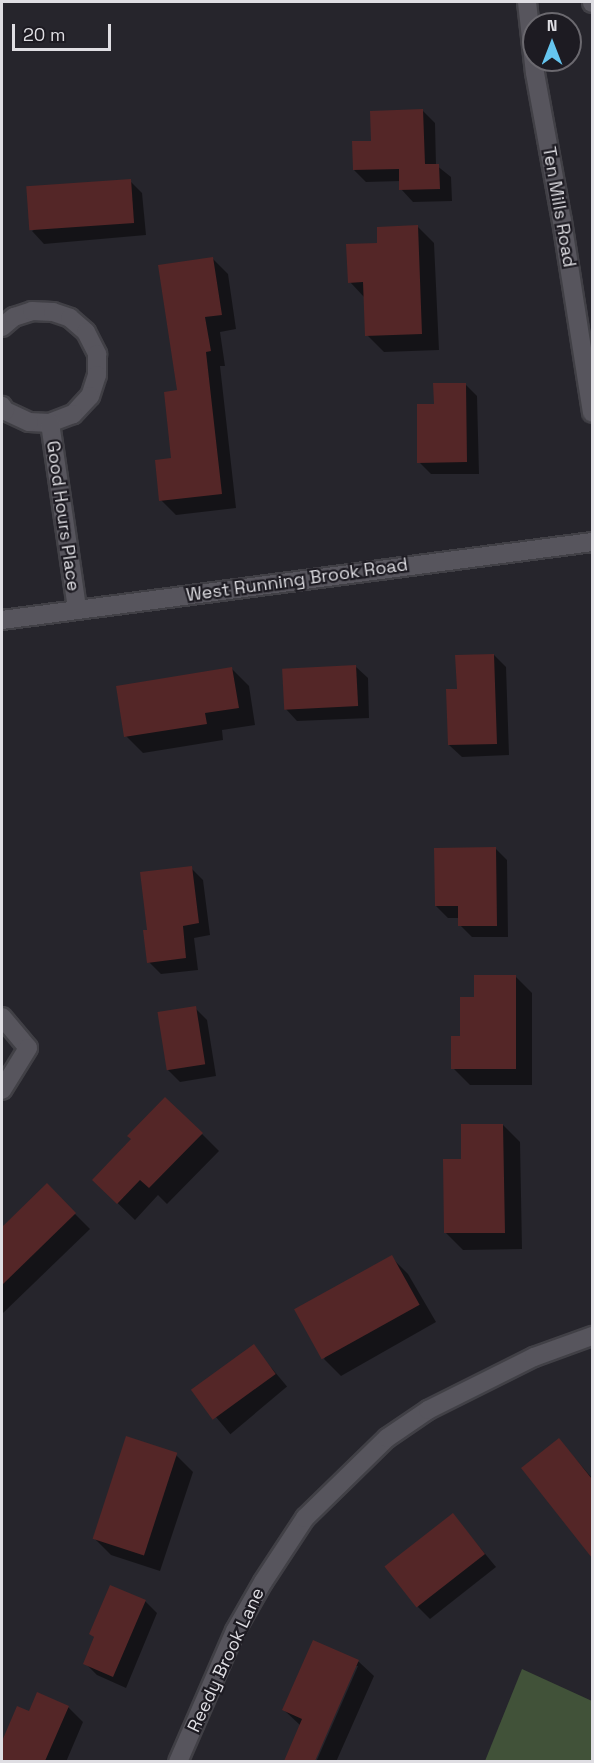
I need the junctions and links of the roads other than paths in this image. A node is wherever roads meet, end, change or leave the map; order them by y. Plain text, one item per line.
1 (527, 2) edge
2 (2, 327) edge
3 (2, 406) edge
4 (592, 413) edge
5 (50, 423) junction
6 (592, 542) edge
7 (77, 609) junction
8 (2, 620) edge
9 (2, 1017) edge
10 (2, 1090) edge
11 (592, 1336) edge
12 (178, 1761) edge

1 - 4 street, Ten Mills Road
2 - 5 street, Good Hours Place
3 - 5 street, Good Hours Place
5 - 7 street, Good Hours Place
6 - 7 street, West Running Brook Road
7 - 8 street, West Running Brook Road
9 - 10 street
11 - 12 street, Reedy Brook Lane

